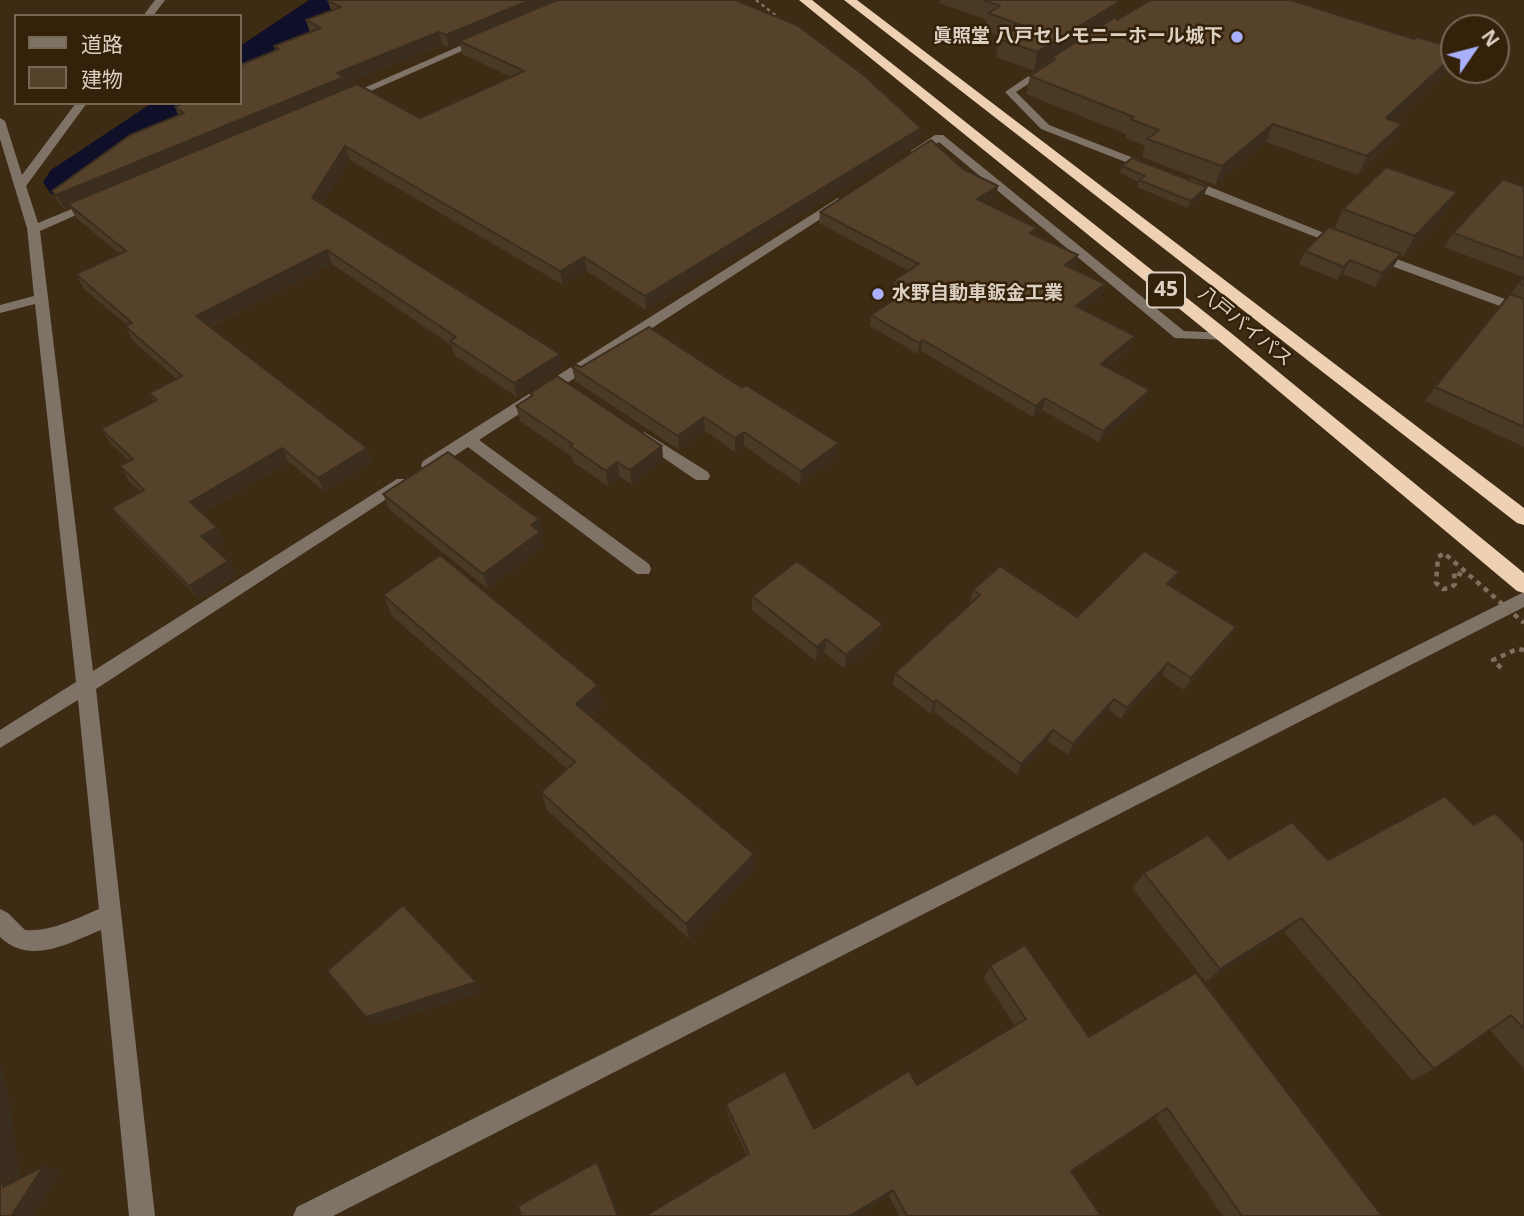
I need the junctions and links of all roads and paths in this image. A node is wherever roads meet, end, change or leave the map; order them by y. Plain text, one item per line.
1 (805, 0) edge
2 (850, 0) edge
3 (500, 33) edge
4 (1055, 63) edge
5 (334, 103) edge
6 (81, 105) edge
7 (0, 121) edge
8 (905, 160) edge
9 (1159, 172) edge
10 (1172, 177) edge
11 (20, 187) junction
12 (847, 197) edge
13 (103, 200) edge
14 (33, 229) junction
15 (42, 298) junction
16 (0, 309) edge
17 (1524, 311) edge
18 (1225, 337) junction
19 (626, 425) edge
20 (469, 440) junction
21 (702, 476) dead end
22 (1524, 518) edge
23 (643, 569) dead end
24 (1462, 575) dead end
25 (1524, 585) edge
26 (1524, 599) edge
27 (1524, 623) edge
28 (1524, 650) edge
29 (1501, 668) dead end
30 (86, 686) junction
31 (0, 740) edge
32 (109, 916) junction
33 (0, 920) edge
34 (142, 1216) edge
35 (306, 1216) edge

1 - 18 highway, 八戸バイパス / 45
2 - 22 highway, 八戸バイパス / 45
3 - 5 street
4 - 9 street
6 - 11 street
7 - 11 street
8 - 18 street
10 - 17 street
11 - 14 street
12 - 20 street
13 - 14 street
14 - 15 street
15 - 16 street
15 - 30 street
18 - 25 highway, 八戸バイパス / 45
19 - 21 street
20 - 23 street
20 - 30 street
24 - 27 path, bridge
26 - 35 street
28 - 29 path
30 - 31 street
30 - 32 street
32 - 33 street
32 - 34 street

